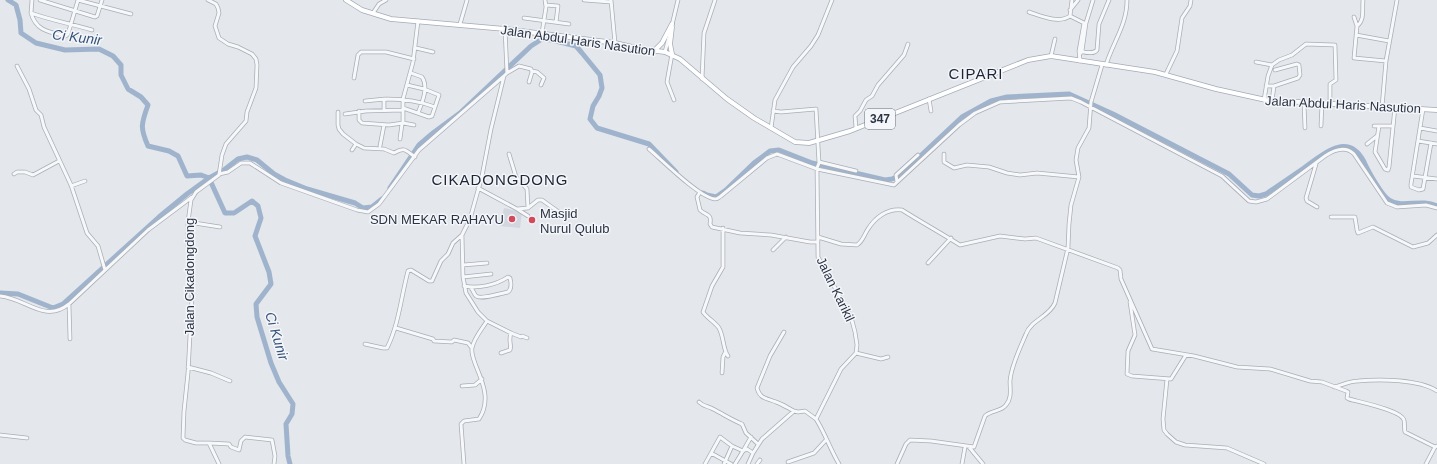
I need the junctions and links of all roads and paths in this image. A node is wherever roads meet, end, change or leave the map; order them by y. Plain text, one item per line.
1 (32, 0) edge
2 (40, 0) edge
3 (102, 0) edge
4 (208, 0) edge
5 (346, 0) edge
6 (386, 0) edge
7 (467, 0) edge
8 (545, 0) edge
9 (584, 0) edge
10 (678, 0) edge
11 (715, 0) edge
12 (832, 0) edge
13 (1072, 0) edge
14 (1078, 0) edge
15 (1093, 0) edge
16 (1109, 0) edge
17 (1127, 0) edge
18 (1191, 0) edge
19 (1363, 0) edge
20 (1397, 0) edge
21 (611, 1) edge
22 (546, 5) junction
23 (100, 8) junction
24 (1070, 10) junction
25 (75, 11) junction
26 (1029, 12) dead end
27 (31, 13) junction
28 (373, 13) junction
29 (131, 14) dead end
30 (1070, 16) junction
31 (524, 18) dead end
32 (1354, 18) dead end
33 (418, 21) junction
34 (544, 21) junction
35 (556, 22) junction
36 (1085, 23) junction
37 (71, 24) junction
38 (460, 24) junction
39 (569, 24) dead end
40 (672, 24) junction
41 (1357, 26) junction
42 (505, 29) junction
43 (92, 30) dead end
44 (542, 33) junction
45 (1356, 34) junction
46 (1056, 39) dead end
47 (1389, 41) junction
48 (615, 43) junction
49 (908, 44) dead end
50 (416, 48) junction
51 (655, 50) junction
52 (433, 52) dead end
53 (665, 52) junction
54 (1080, 52) junction
55 (672, 54) junction
56 (1051, 56) junction
57 (414, 59) junction
58 (1080, 61) junction
59 (1386, 61) junction
60 (1256, 62) dead end
61 (1104, 65) junction
62 (1272, 65) junction
63 (17, 66) dead end
64 (1275, 70) dead end
65 (532, 71) junction
66 (506, 72) junction
67 (411, 73) junction
68 (1166, 74) junction
69 (354, 78) dead end
70 (702, 79) junction
71 (529, 82) dead end
72 (407, 85) junction
73 (541, 85) dead end
74 (1266, 86) junction
75 (1274, 86) junction
76 (424, 89) junction
77 (385, 99) junction
78 (402, 99) junction
79 (929, 99) junction
80 (674, 100) dead end
81 (1264, 100) junction
82 (364, 101) dead end
83 (1272, 101) junction
84 (422, 102) junction
85 (1304, 102) junction
86 (1322, 103) junction
87 (1330, 103) junction
88 (1091, 106) junction
89 (435, 107) junction
90 (1382, 107) junction
91 (1395, 107) junction
92 (403, 109) junction
93 (1423, 109) junction
94 (384, 110) junction
95 (1437, 110) edge
96 (773, 111) junction
97 (930, 111) dead end
98 (338, 112) dead end
99 (359, 112) junction
100 (418, 113) junction
101 (345, 114) dead end
102 (402, 124) junction
103 (384, 125) junction
104 (414, 125) dead end
105 (1321, 126) dead end
106 (1374, 126) dead end
107 (1378, 126) junction
108 (1393, 126) junction
109 (771, 128) junction
110 (856, 128) junction
111 (1305, 128) dead end
112 (1420, 128) junction
113 (1437, 131) edge
114 (1377, 136) junction
115 (400, 139) dead end
116 (817, 141) junction
117 (1418, 141) junction
118 (1431, 143) junction
119 (356, 144) junction
120 (1367, 144) dead end
121 (1437, 144) edge
122 (380, 146) dead end
123 (649, 149) dead end
124 (352, 150) dead end
125 (509, 154) dead end
126 (918, 154) dead end
127 (944, 154) dead end
128 (413, 155) junction
129 (59, 161) junction
130 (1317, 162) junction
131 (819, 163) junction
132 (817, 169) junction
133 (856, 171) dead end
134 (14, 174) dead end
135 (219, 174) junction
136 (1412, 176) junction
137 (1079, 177) junction
138 (1425, 178) junction
139 (1437, 179) edge
140 (85, 181) dead end
141 (897, 182) junction
142 (71, 186) junction
143 (478, 188) junction
144 (700, 192) junction
145 (192, 197) junction
146 (1317, 207) dead end
147 (517, 208) junction
148 (528, 208) junction
149 (1437, 208) edge
150 (528, 216) dead end
151 (562, 216) dead end
152 (1331, 217) dead end
153 (188, 222) junction
154 (220, 227) dead end
155 (723, 228) junction
156 (462, 235) junction
157 (1437, 235) edge
158 (786, 237) junction
159 (951, 238) junction
160 (818, 239) junction
161 (1068, 249) junction
162 (773, 250) dead end
163 (487, 262) dead end
164 (928, 263) dead end
165 (462, 265) junction
166 (104, 268) junction
167 (490, 274) dead end
168 (463, 277) junction
169 (464, 286) junction
170 (471, 288) junction
171 (1, 296) edge
172 (1130, 297) junction
173 (69, 304) junction
174 (487, 321) junction
175 (396, 328) junction
176 (784, 332) dead end
177 (510, 333) junction
178 (527, 338) dead end
179 (70, 339) dead end
180 (365, 344) dead end
181 (472, 348) junction
182 (500, 353) dead end
183 (725, 353) junction
184 (856, 353) junction
185 (1186, 355) junction
186 (728, 356) dead end
187 (888, 357) dead end
188 (188, 367) junction
189 (722, 373) dead end
190 (482, 379) junction
191 (1167, 379) junction
192 (230, 381) dead end
193 (462, 386) dead end
194 (1334, 387) junction
195 (1437, 391) edge
196 (699, 402) dead end
197 (794, 411) junction
198 (816, 419) junction
199 (0, 435) edge
200 (751, 437) junction
201 (27, 438) dead end
202 (826, 440) junction
203 (209, 443) junction
204 (758, 444) junction
205 (732, 446) junction
206 (1436, 446) edge
207 (967, 447) junction
208 (743, 451) junction
209 (711, 453) junction
210 (753, 453) junction
211 (760, 460) dead end
212 (788, 462) dead end
213 (724, 463) edge
214 (219, 464) edge
215 (274, 464) edge
216 (464, 464) edge
217 (705, 464) edge
218 (731, 464) edge
219 (736, 464) edge
220 (748, 464) edge
221 (757, 464) edge
222 (839, 464) edge
223 (897, 464) edge
224 (962, 464) edge
225 (983, 464) edge
226 (1264, 464) edge
227 (1426, 464) edge

1 - 27 street
2 - 25 street
3 - 23 street
4 - 135 street
5 - 28 main road, Jalan Abdul Haris Nasution / 347
6 - 28 street
7 - 38 street
8 - 22 street
9 - 21 street
10 - 40 street
11 - 70 street
12 - 96 street
13 - 24 street
14 - 24 street
15 - 36 street
16 - 54 street
17 - 61 street
18 - 68 street
19 - 41 street
20 - 47 street
21 - 48 street
22 - 34 street
22 - 35 street
23 - 25 street
23 - 25 street
23 - 29 street
24 - 30 street
25 - 37 street
26 - 30 street
27 - 37 street
27 - 37 street
28 - 33 main road, Jalan Abdul Haris Nasution / 347
30 - 36 street
31 - 34 street
32 - 41 street
33 - 38 main road, Jalan Abdul Haris Nasution / 347
33 - 50 street
34 - 35 street
34 - 44 street
35 - 39 street
36 - 54 street
37 - 43 street
38 - 42 main road, Jalan Abdul Haris Nasution / 347
40 - 51 main road
40 - 53 street
40 - 55 main road
41 - 45 street
42 - 44 main road, Jalan Abdul Haris Nasution / 347
42 - 66 street
44 - 48 main road, Jalan Abdul Haris Nasution / 347
45 - 47 street
45 - 59 street
46 - 56 street
47 - 59 street
48 - 51 main road, Jalan Abdul Haris Nasution / 347
49 - 110 street
50 - 52 street
50 - 57 street
51 - 53 main road, Jalan Abdul Haris Nasution / 347
53 - 55 main road, Jalan Abdul Haris Nasution / 347
54 - 58 street
55 - 70 main road, Jalan Abdul Haris Nasution / 347
55 - 80 street
56 - 58 main road, Jalan Abdul Haris Nasution / 347
56 - 79 main road, Jalan Abdul Haris Nasution / 347
57 - 67 street
57 - 69 street
58 - 61 main road, Jalan Abdul Haris Nasution / 347
59 - 90 street
60 - 62 street
61 - 68 main road, Jalan Abdul Haris Nasution / 347
61 - 88 street
62 - 74 street
62 - 87 street
63 - 129 street
64 - 75 street
65 - 66 street
65 - 71 street
65 - 73 street
66 - 128 street
66 - 143 street
67 - 72 street
67 - 76 street
68 - 81 main road, Jalan Abdul Haris Nasution / 347
70 - 109 main road, Jalan Abdul Haris Nasution / 347
72 - 76 street
72 - 78 street
74 - 75 street
74 - 81 street
75 - 83 street
76 - 84 street
76 - 89 street
77 - 78 street
77 - 82 street
77 - 94 street
78 - 84 street
78 - 92 street
79 - 97 street
79 - 110 main road, Jalan Abdul Haris Nasution / 347
81 - 83 main road, Jalan Abdul Haris Nasution / 347
83 - 85 main road, Jalan Abdul Haris Nasution / 347
84 - 89 street
84 - 100 street
85 - 86 main road, Jalan Abdul Haris Nasution / 347
85 - 111 street
86 - 87 main road, Jalan Abdul Haris Nasution / 347
86 - 105 street
87 - 90 main road, Jalan Abdul Haris Nasution / 347
88 - 130 street
88 - 137 street
88 - 141 street
89 - 100 street
90 - 91 main road, Jalan Abdul Haris Nasution / 347
91 - 93 main road, Jalan Abdul Haris Nasution / 347
91 - 108 street
92 - 94 street
92 - 100 street
92 - 102 street
93 - 95 main road, Jalan Abdul Haris Nasution / 347
93 - 112 street
94 - 99 street
96 - 109 street
96 - 116 street
98 - 119 street
99 - 101 street
99 - 103 street
102 - 103 street
102 - 104 street
102 - 115 street
103 - 122 street
106 - 107 street
107 - 108 street
107 - 114 street
108 - 114 street
109 - 116 main road, Jalan Abdul Haris Nasution / 347
110 - 116 main road, Jalan Abdul Haris Nasution / 347
112 - 113 street
112 - 117 street
114 - 120 street
116 - 131 street
117 - 118 street
117 - 136 street
118 - 121 street
118 - 138 street
119 - 124 street
119 - 128 street
123 - 144 street
125 - 148 street
126 - 141 street
127 - 137 street
128 - 135 street
129 - 134 street
129 - 142 street
130 - 146 street
130 - 149 street
131 - 132 street
131 - 133 street
132 - 141 street
132 - 144 street
132 - 160 street, Jalan Karikil
135 - 145 street
136 - 138 street
136 - 138 street
137 - 161 street
138 - 139 street
140 - 142 street
142 - 166 street
143 - 147 street
143 - 156 street
144 - 155 street
145 - 153 street, Jalan Cikadongdong
145 - 166 street
147 - 148 street
147 - 150 street
148 - 151 street
152 - 157 street
153 - 154 street
153 - 188 street, Jalan Cikadongdong
155 - 158 street
155 - 183 street
156 - 165 street
156 - 175 street
158 - 160 street
158 - 162 street
159 - 160 street
159 - 161 street
159 - 164 street
160 - 184 street, Jalan Karikil
161 - 172 street
161 - 207 street
163 - 165 street
165 - 168 street
166 - 173 street
167 - 168 street
168 - 169 street
169 - 170 street
169 - 174 street
170 - 170 street
171 - 173 street
172 - 185 street
172 - 191 street
173 - 179 street
174 - 177 street
174 - 181 street
175 - 180 street
175 - 181 street
176 - 197 street
177 - 178 street
177 - 182 street
181 - 190 street
183 - 186 street
183 - 189 street
184 - 187 street
184 - 198 street
185 - 191 street
185 - 194 street
188 - 192 street
188 - 203 street, Jalan Cikadongdong
190 - 193 street
190 - 216 street
191 - 226 street
194 - 195 street
194 - 206 street
196 - 200 street
197 - 198 street
197 - 204 street
198 - 202 street
199 - 201 street
200 - 204 street
200 - 208 street
202 - 212 street
202 - 222 street
203 - 214 street
203 - 215 street
204 - 210 street
205 - 208 street
205 - 209 street
205 - 213 street
206 - 227 street
207 - 223 street
207 - 224 street
207 - 225 street
208 - 210 street
208 - 219 street
209 - 213 street
209 - 217 street
210 - 220 street
211 - 221 street
213 - 218 street

